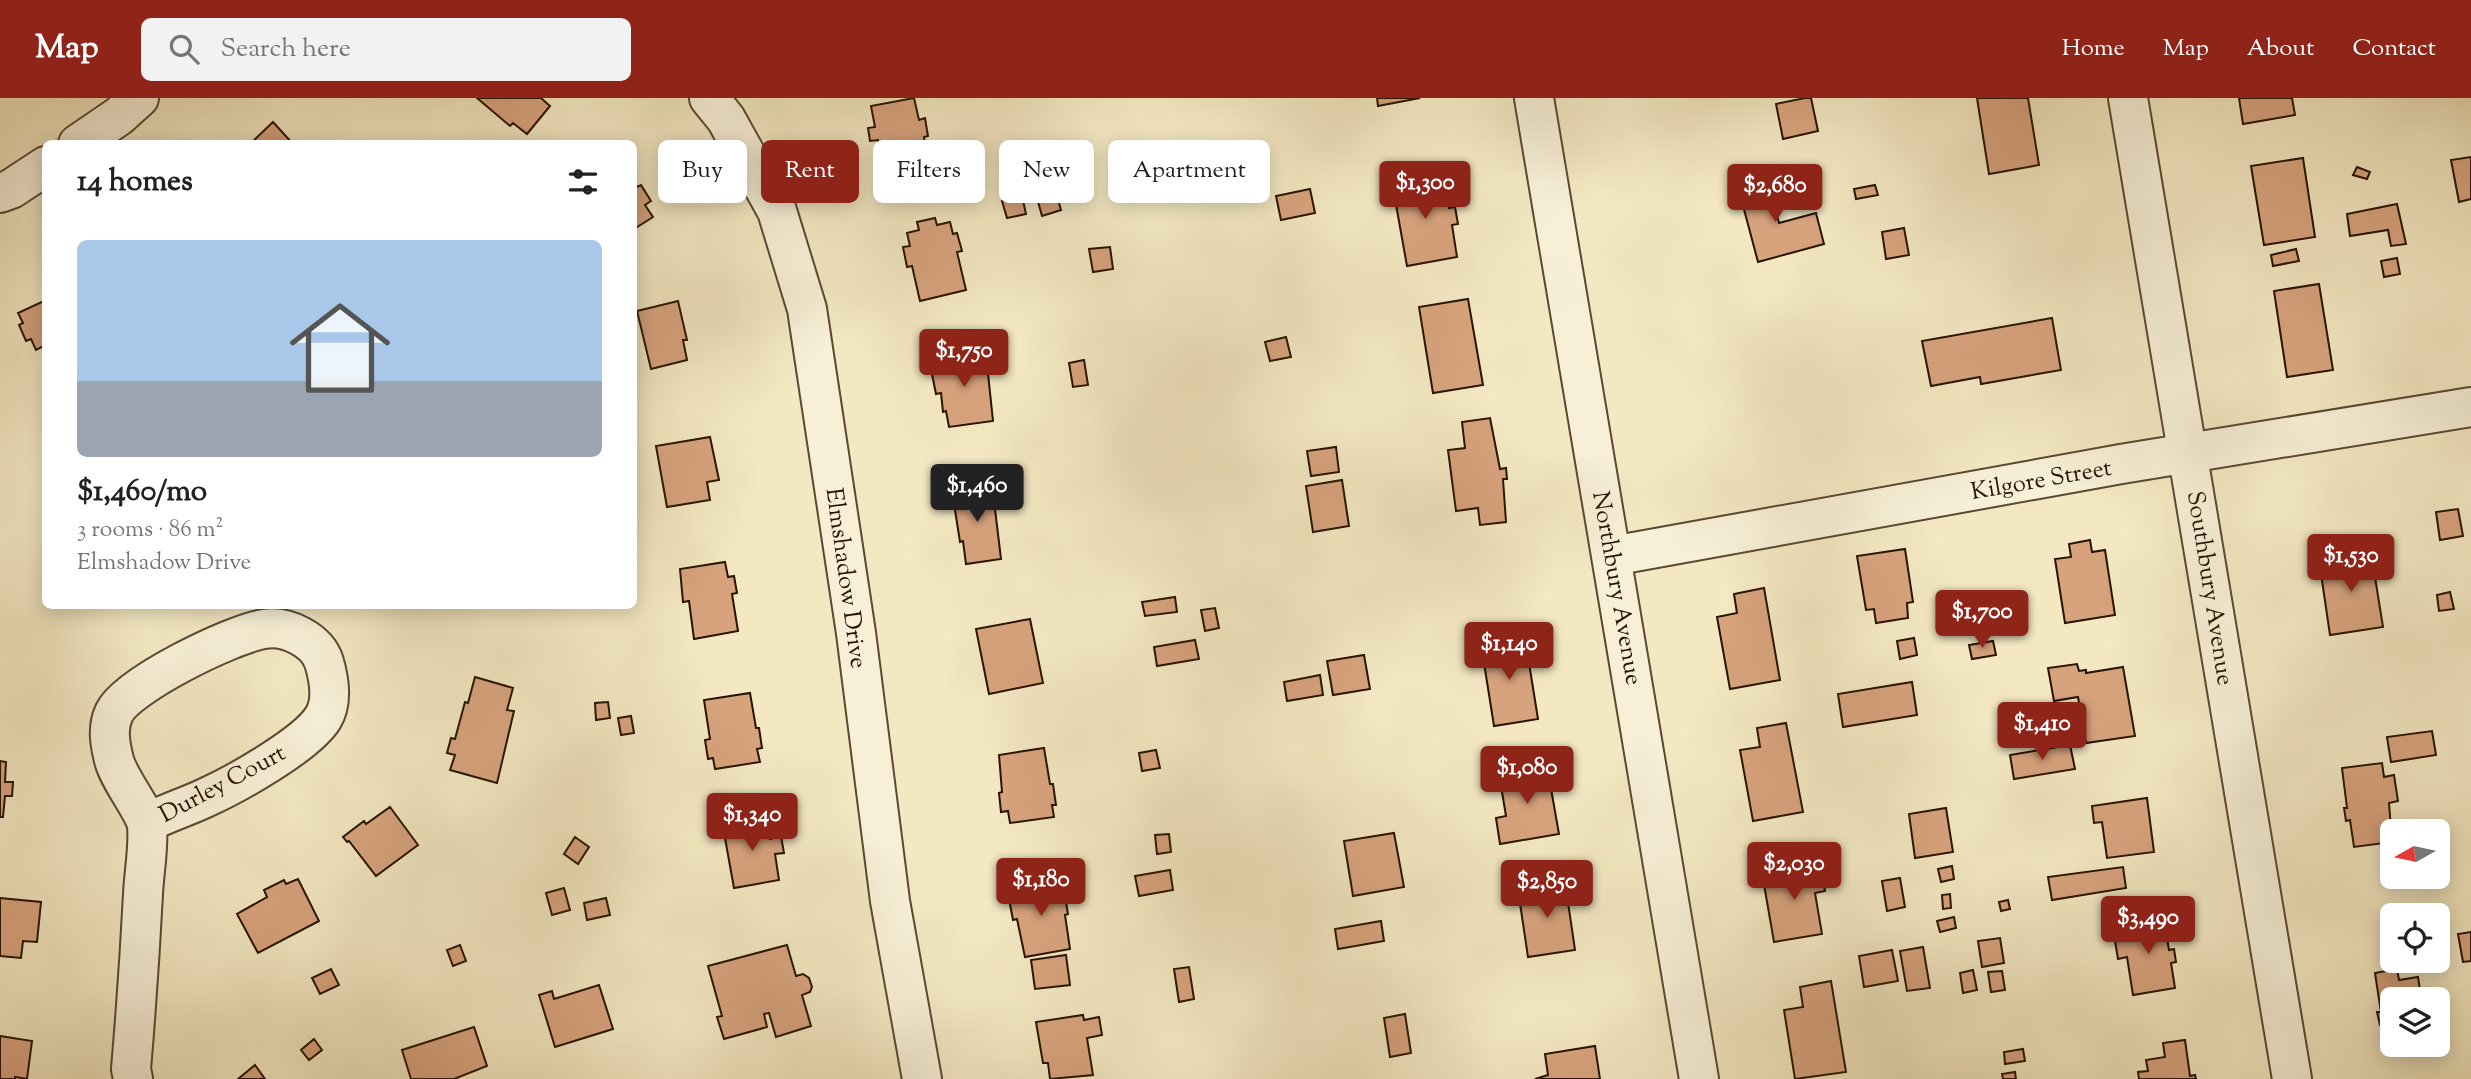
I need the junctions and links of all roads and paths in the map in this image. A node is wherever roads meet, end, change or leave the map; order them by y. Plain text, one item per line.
1 (139, 98) edge
2 (709, 98) edge
3 (1534, 98) edge
4 (2128, 98) edge
5 (84, 140) edge
6 (42, 169) edge
7 (0, 192) edge
8 (2471, 407) edge
9 (2189, 454) junction
10 (1612, 556) junction
11 (147, 823) junction
12 (132, 1079) edge
13 (922, 1079) edge
14 (1699, 1079) edge
15 (2292, 1079) edge

1 - 5 street
2 - 13 street, Elmshadow Drive
3 - 10 street, Northbury Avenue
4 - 9 street, Southbury Avenue
6 - 7 street
8 - 9 street, Kilgore Street
9 - 10 street, Kilgore Street
9 - 15 street, Southbury Avenue
10 - 14 street, Northbury Avenue
11 - 11 street, Durley Court
11 - 12 street, Durley Court

